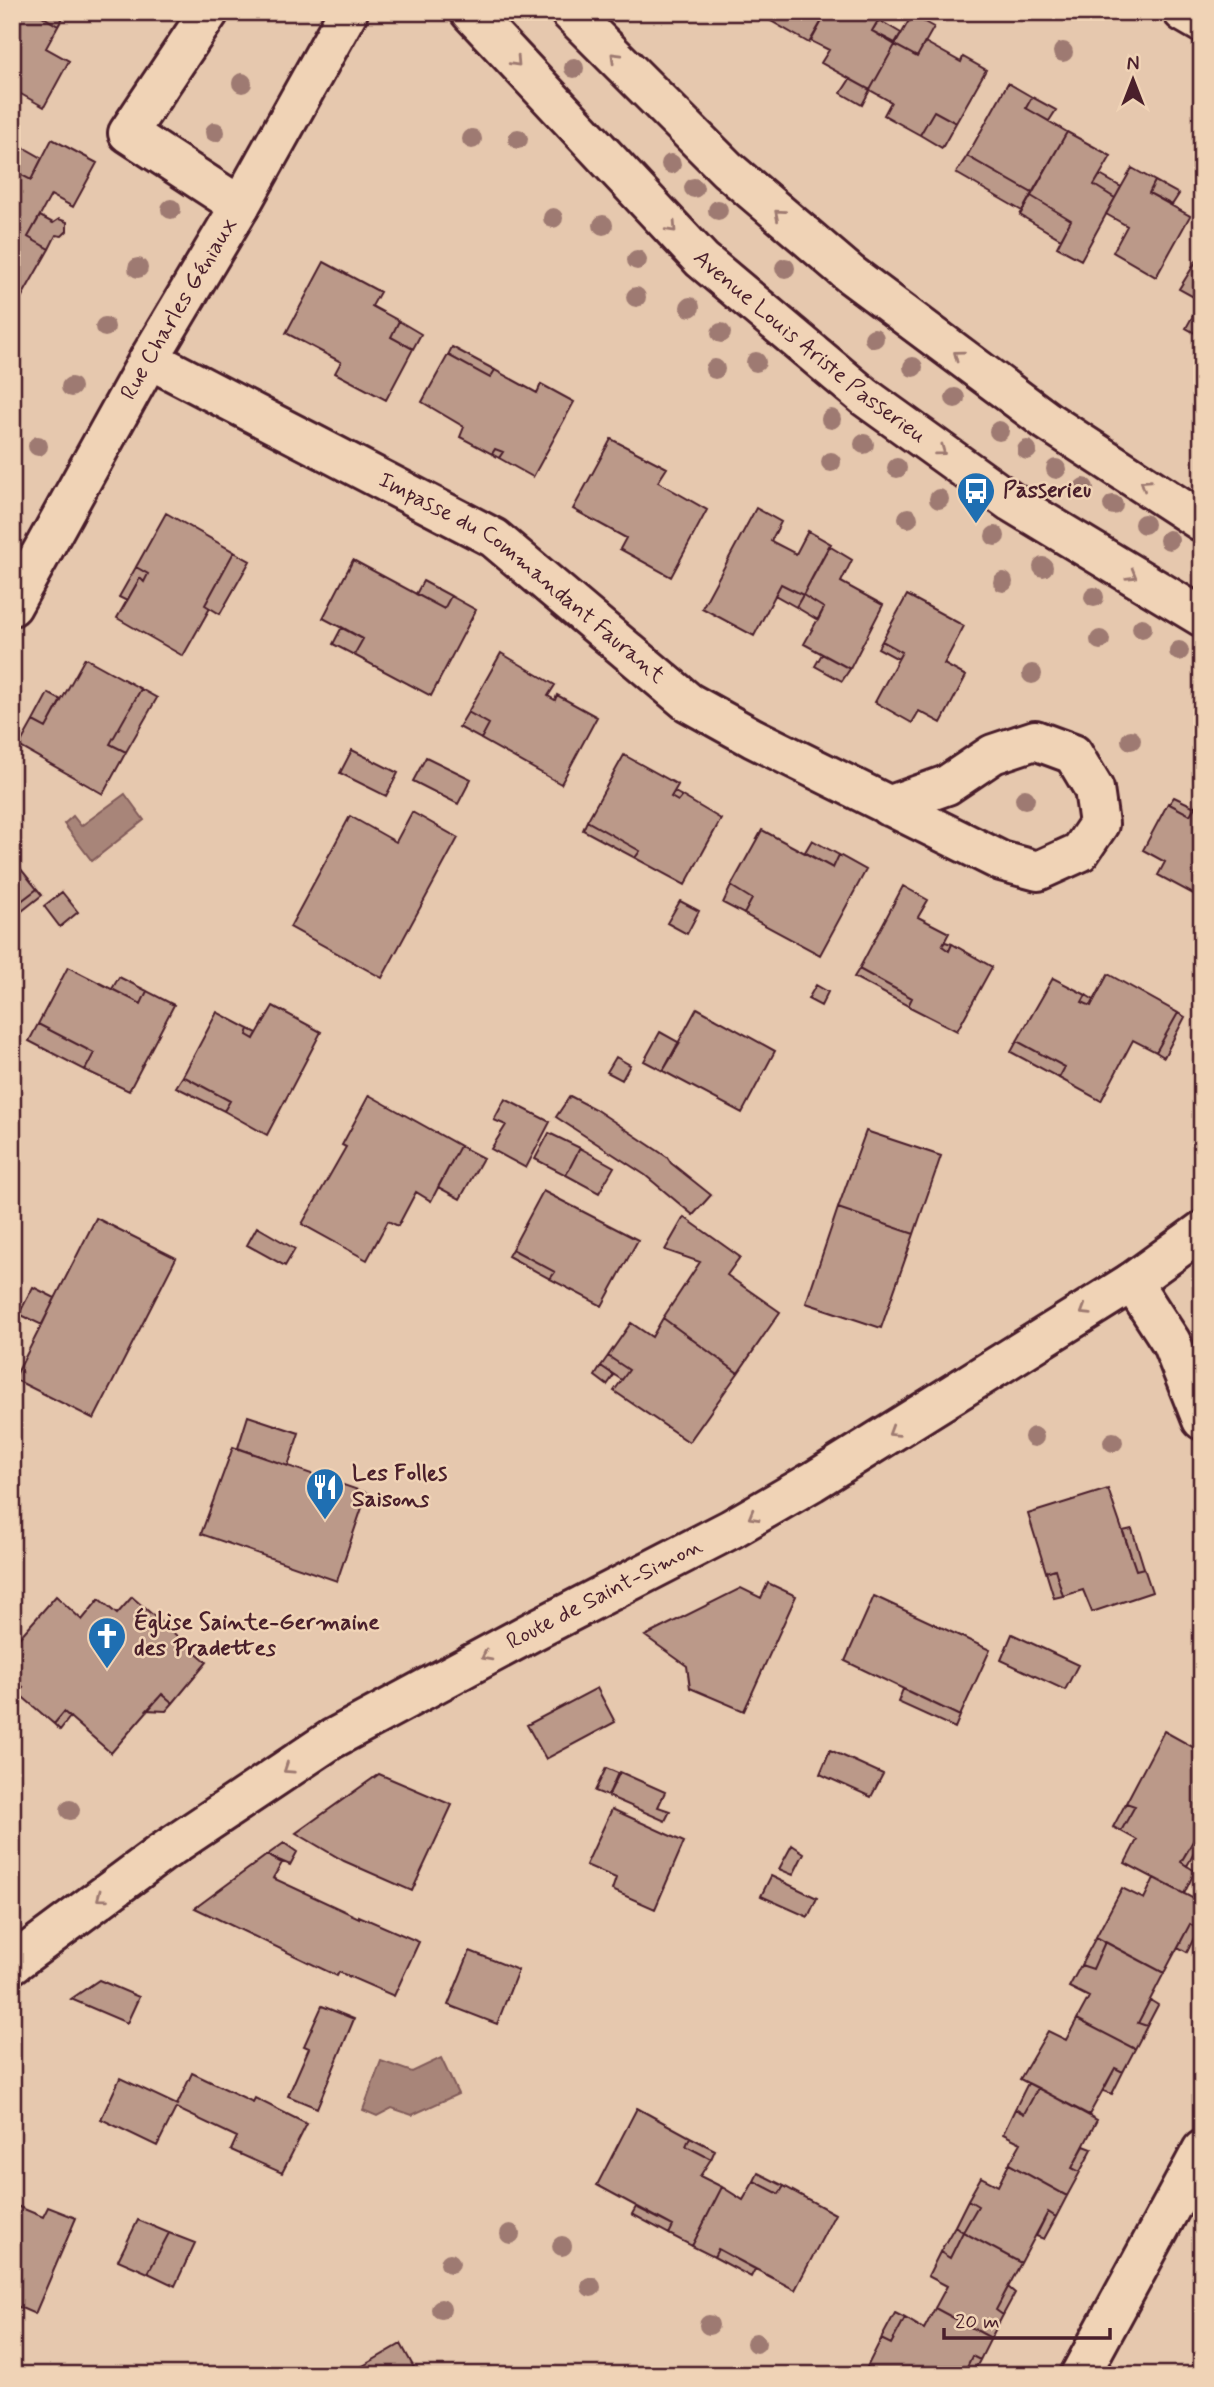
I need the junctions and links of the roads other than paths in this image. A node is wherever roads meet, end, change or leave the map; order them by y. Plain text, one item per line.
1 (209, 12) edge
2 (348, 12) edge
3 (470, 12) edge
4 (570, 12) edge
5 (1183, 12) edge
6 (1202, 23) edge
7 (240, 206) junction
8 (149, 359) junction
9 (1202, 522) edge
10 (18, 584) edge
11 (1202, 617) edge
12 (888, 806) junction
13 (1202, 1231) edge
14 (1132, 1282) junction
15 (1202, 1420) edge
16 (18, 1948) edge
17 (1202, 2150) edge
18 (1080, 2375) edge

1 - 7 street
2 - 7 street, Rue Charles Géniaux
3 -> 11 street, Avenue Louis Ariste Passerieu
9 -> 4 street
5 - 6 street
7 - 8 street, Rue Charles Géniaux
8 - 10 street, Rue Charles Géniaux
8 - 12 street, Impasse du Commandant Faurant
12 - 12 street, Impasse du Commandant Faurant
13 - 14 street, Route de Saint-Simon
14 - 15 street
14 -> 16 street, Route de Saint-Simon
17 - 18 street

